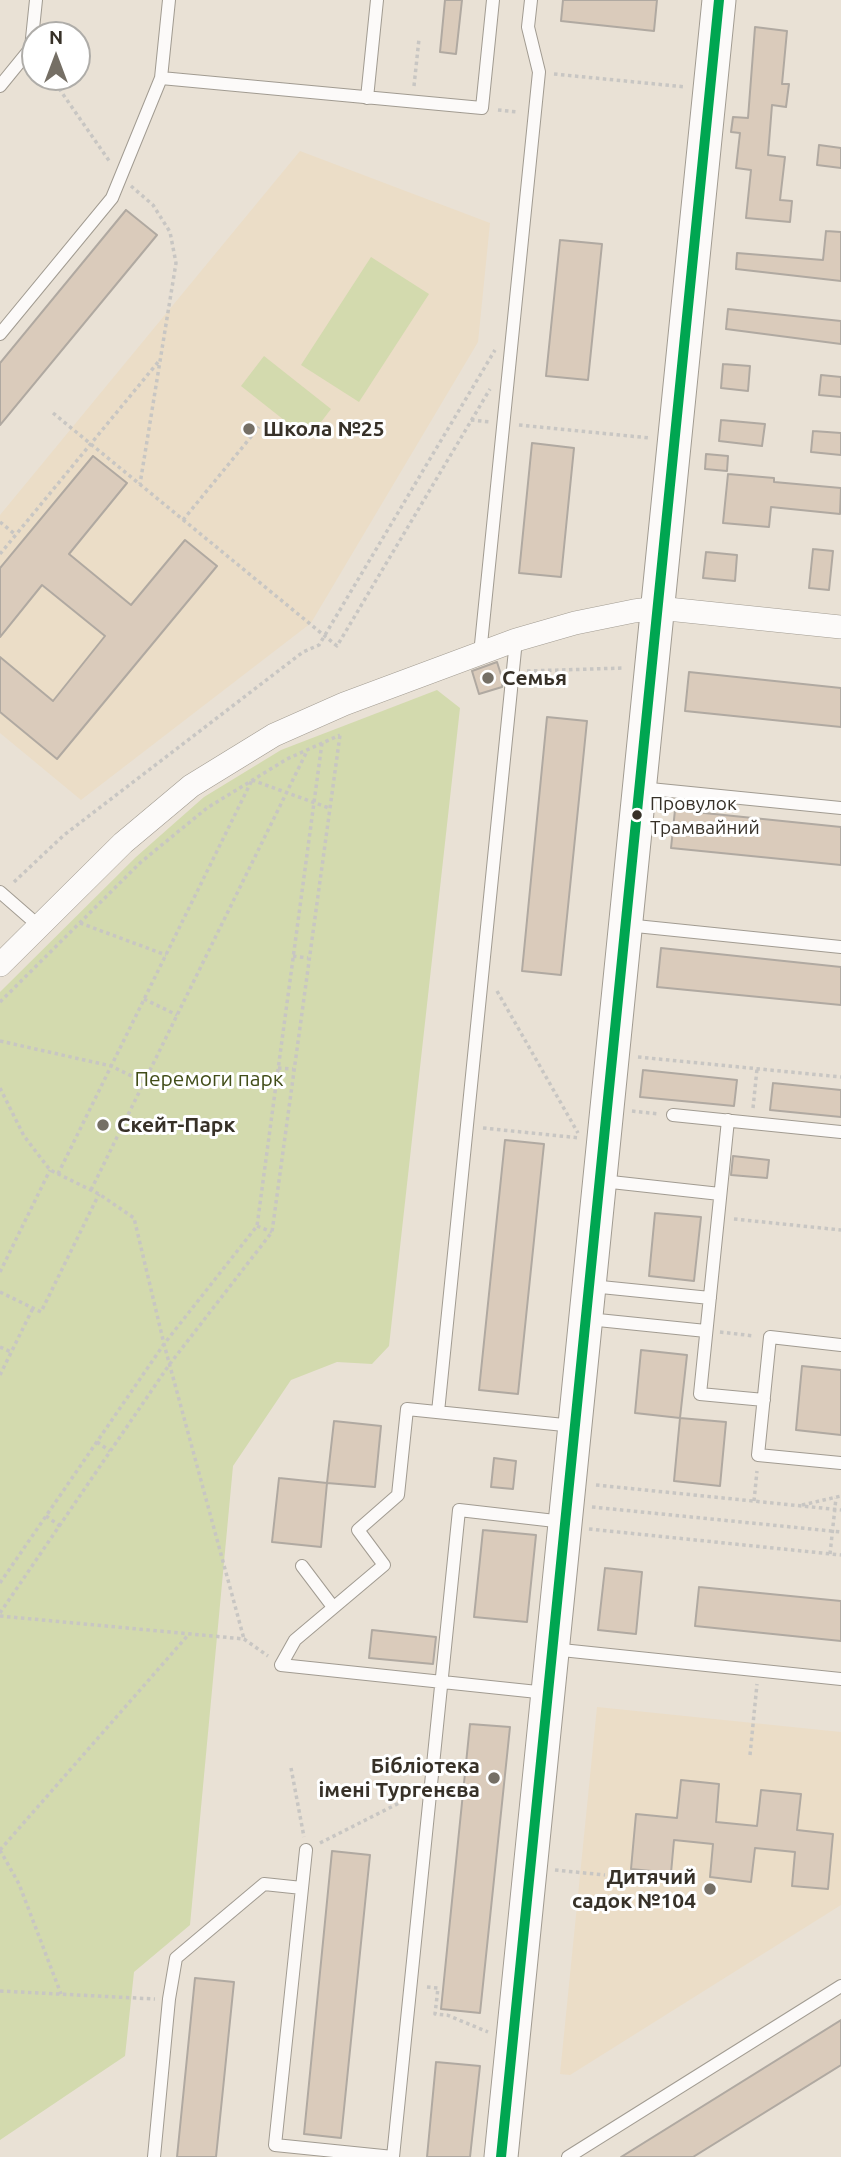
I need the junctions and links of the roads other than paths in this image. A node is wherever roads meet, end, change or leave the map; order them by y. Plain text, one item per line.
1 (36, 0) edge
2 (169, 0) edge
3 (377, 0) edge
4 (493, 0) edge
5 (531, 0) edge
6 (719, 0) edge
7 (161, 78) junction
8 (0, 86) edge
9 (367, 98) junction
10 (0, 334) edge
11 (658, 608) junction
12 (841, 627) edge
13 (516, 640) junction
14 (480, 654) junction
15 (640, 788) junction
16 (841, 808) edge
17 (0, 892) edge
18 (626, 925) junction
19 (40, 926) junction
20 (841, 947) edge
21 (0, 965) edge
22 (673, 1115) road end
23 (728, 1120) junction
24 (841, 1132) edge
25 (600, 1181) junction
26 (720, 1194) junction
27 (589, 1285) junction
28 (710, 1298) junction
29 (586, 1319) junction
30 (706, 1331) junction
31 (841, 1345) edge
32 (764, 1400) junction
33 (438, 1412) junction
34 (575, 1426) junction
35 (841, 1463) edge
36 (580, 1519) junction
37 (302, 1566) dead end
38 (333, 1607) junction
39 (552, 1649) junction
40 (841, 1679) edge
41 (441, 1682) junction
42 (548, 1693) junction
43 (306, 1850) road end
44 (302, 1888) junction
45 (841, 1986) edge
46 (154, 2157) edge
47 (393, 2157) edge
48 (500, 2157) edge
49 (568, 2157) edge

1 - 8 lane
2 - 7 lane
3 - 9 lane
4 - 9 lane
5 - 14 lane
6 - 11 street
7 - 9 lane
7 - 10 lane
11 - 12 street
11 - 13 street
11 - 15 street
13 - 14 street
13 - 33 lane
14 - 19 street
15 - 16 lane
15 - 18 street
17 - 19 lane
18 - 20 lane
18 - 25 street
19 - 21 street
22 - 23 lane
23 - 24 lane
23 - 26 lane
25 - 26 lane
25 - 27 street
26 - 28 lane
27 - 28 lane
27 - 29 street
28 - 30 lane
29 - 30 lane
29 - 34 street
30 - 32 lane
31 - 32 lane
32 - 35 lane
33 - 34 lane
33 - 38 lane
34 - 36 street
36 - 39 street
36 - 41 lane
37 - 38 lane
38 - 41 lane
39 - 40 lane
39 - 42 street
41 - 42 lane
41 - 47 lane
42 - 48 street
43 - 44 lane
44 - 46 lane
44 - 47 lane
45 - 49 lane

